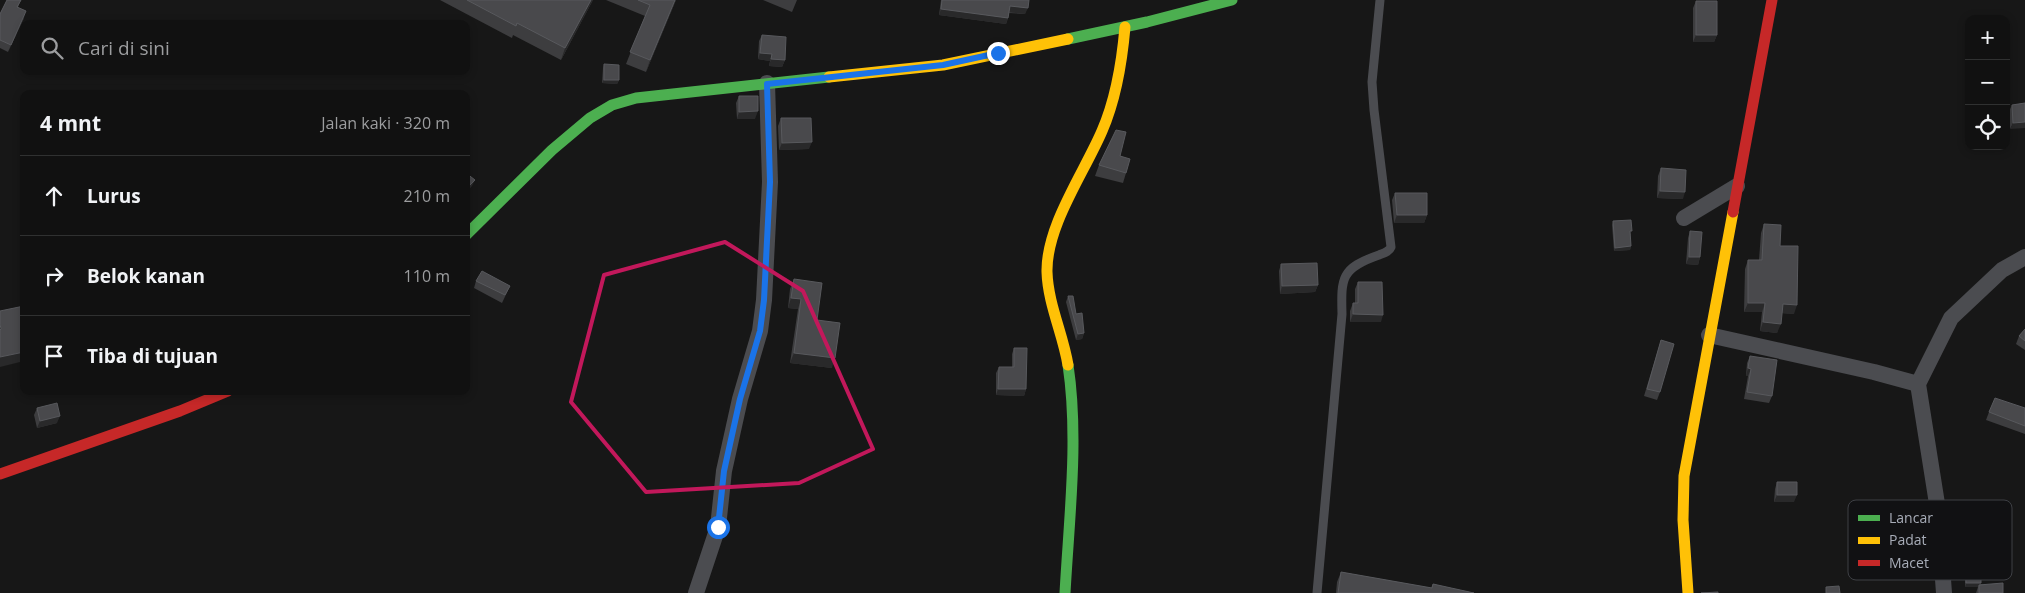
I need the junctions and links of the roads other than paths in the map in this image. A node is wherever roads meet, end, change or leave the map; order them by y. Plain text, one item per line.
1 (1232, 0) edge
2 (1380, 0) edge
3 (1772, 0) edge
4 (1125, 27) junction
5 (767, 84) junction
6 (1737, 186) junction
7 (1684, 218) dead end
8 (470, 231) edge
9 (2025, 257) edge
10 (1709, 335) junction
11 (1918, 384) junction
12 (218, 395) edge
13 (0, 474) edge
14 (1936, 500) edge
15 (1943, 580) edge
16 (696, 593) edge
17 (1065, 593) edge
18 (1317, 593) edge
19 (1688, 593) edge
20 (1944, 593) edge

1 - 4 street
2 - 18 lane
3 - 6 street
4 - 5 street
4 - 17 street
5 - 8 street
5 - 16 street
6 - 7 street
6 - 10 street
9 - 11 street
10 - 11 street
10 - 19 street
11 - 14 street
12 - 13 street
15 - 20 street

